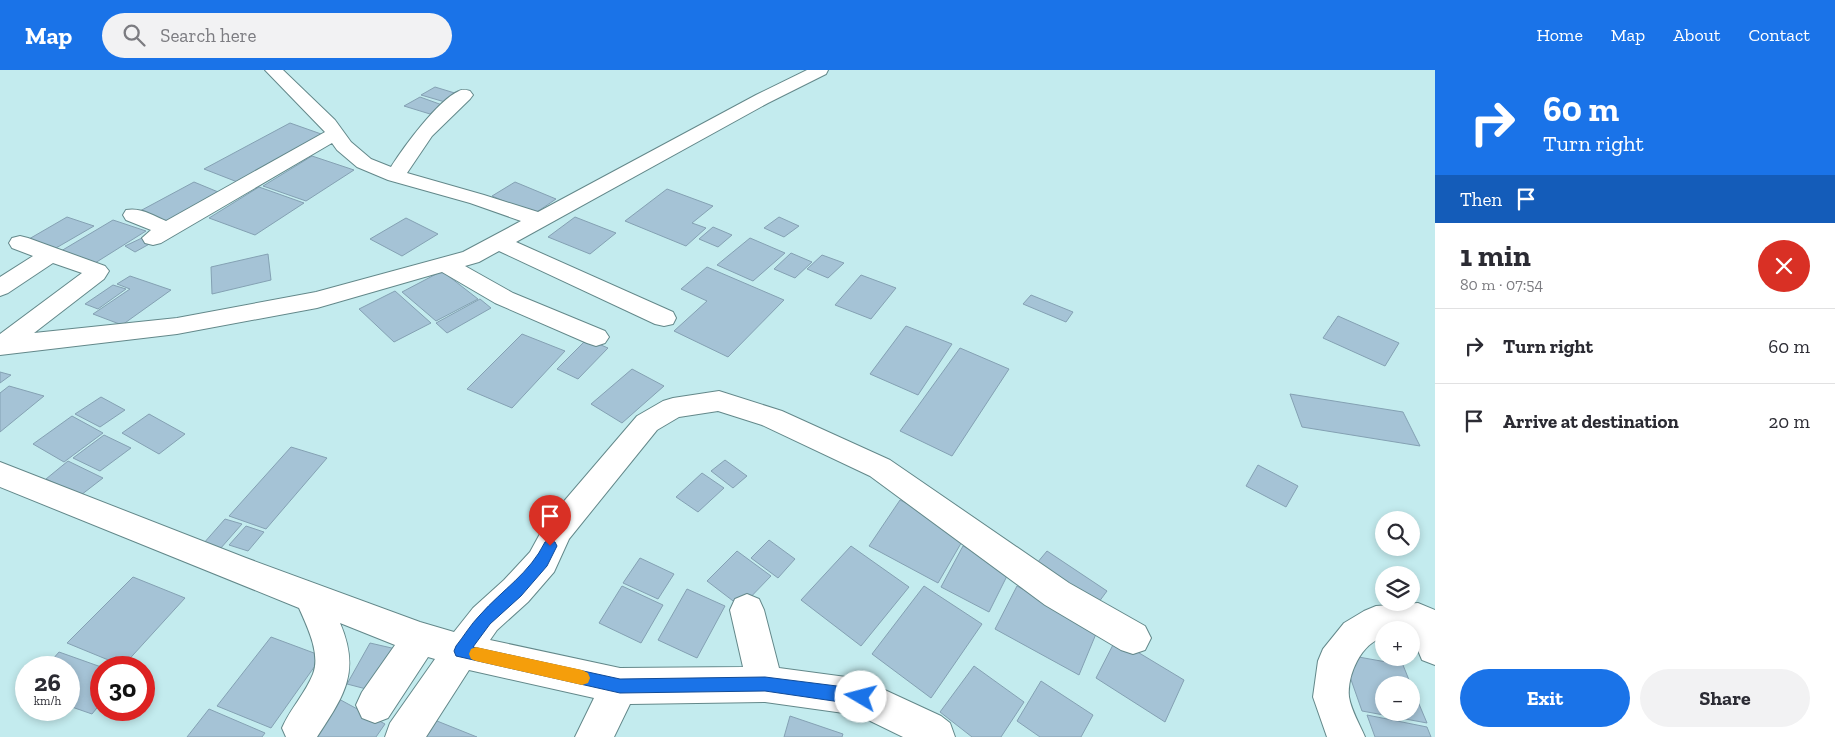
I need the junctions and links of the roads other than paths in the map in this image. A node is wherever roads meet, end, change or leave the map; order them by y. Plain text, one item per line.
1 (272, 70) edge
2 (820, 70) edge
3 (464, 95) dead end
4 (335, 134) junction
5 (395, 176) junction
6 (134, 215) dead end
7 (540, 220) junction
8 (498, 242) junction
9 (20, 243) dead end
10 (50, 255) junction
11 (444, 264) junction
12 (0, 288) edge
13 (664, 318) dead end
14 (596, 337) dead end
15 (1, 346) edge
16 (0, 474) edge
17 (311, 597) junction
18 (747, 610) dead end
19 (420, 638) junction
20 (1133, 638) dead end
21 (1435, 648) edge
22 (461, 651) junction
23 (765, 684) junction
24 (620, 686) junction
25 (375, 705) dead end
26 (301, 728) dead end
27 (923, 734) edge
28 (404, 737) edge
29 (594, 737) edge
30 (1346, 737) edge

1 - 4 street
2 - 7 street
3 - 5 street
4 - 5 street
4 - 6 street
5 - 7 street
7 - 8 street
8 - 11 street
8 - 13 street
9 - 10 street
10 - 12 street
10 - 15 street
11 - 14 street
11 - 15 street
16 - 17 street
17 - 19 street
17 - 26 street
18 - 23 street
19 - 22 street
19 - 25 street
20 - 22 street
21 - 30 street
22 - 24 street
22 - 28 street
23 - 24 street
23 - 27 street
24 - 29 street

